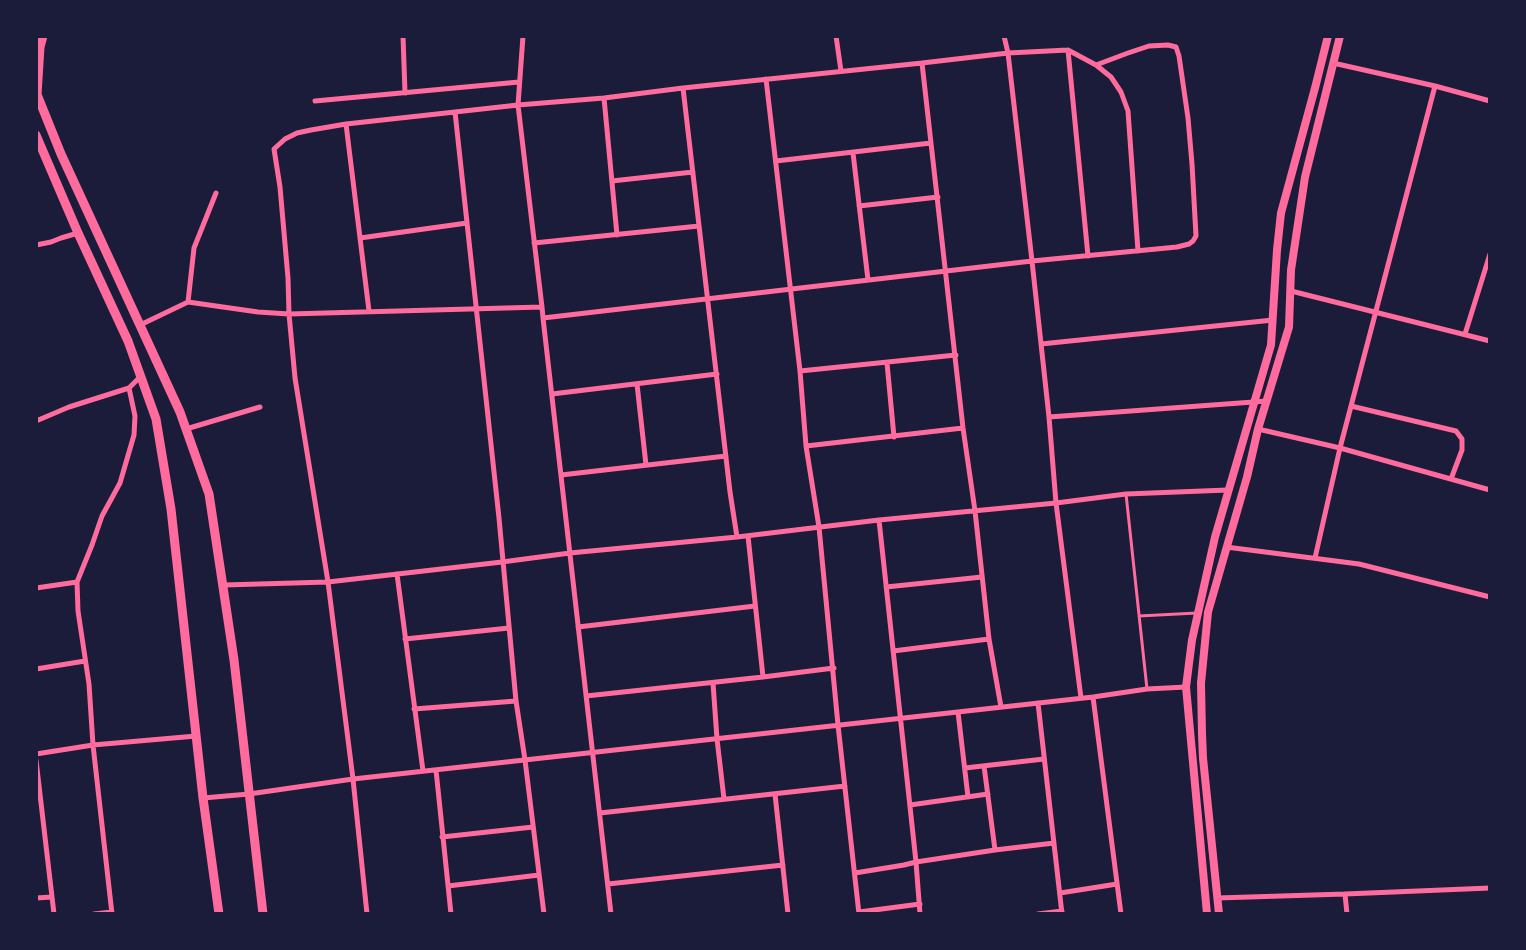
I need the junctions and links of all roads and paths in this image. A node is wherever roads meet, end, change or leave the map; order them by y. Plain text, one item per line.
1 (43, 36) edge
2 (403, 36) edge
3 (522, 36) edge
4 (836, 36) edge
5 (1004, 36) edge
6 (1328, 36) edge
7 (1340, 36) edge
8 (1068, 50) junction
9 (1008, 53) junction
10 (922, 63) junction
11 (1333, 63) junction
12 (1096, 65) junction
13 (841, 71) junction
14 (766, 79) junction
15 (519, 82) junction
16 (1435, 86) junction
17 (683, 88) junction
18 (37, 93) edge
19 (405, 93) junction
20 (604, 98) junction
21 (315, 101) dead end
22 (1490, 101) edge
23 (518, 105) junction
24 (455, 112) junction
25 (346, 124) junction
26 (36, 135) edge
27 (931, 144) junction
28 (853, 153) junction
29 (776, 161) junction
30 (693, 172) junction
31 (612, 181) junction
32 (216, 193) dead end
33 (938, 197) junction
34 (859, 206) junction
35 (467, 223) junction
36 (699, 226) junction
37 (78, 233) junction
38 (617, 234) junction
39 (360, 238) junction
40 (534, 243) junction
41 (36, 245) edge
42 (1138, 251) junction
43 (1490, 254) edge
44 (1088, 256) junction
45 (1032, 261) junction
46 (946, 272) junction
47 (868, 280) junction
48 (790, 289) junction
49 (1291, 291) junction
50 (707, 300) junction
51 (188, 302) junction
52 (542, 307) junction
53 (476, 309) junction
54 (369, 311) junction
55 (1376, 313) junction
56 (289, 314) junction
57 (543, 318) junction
58 (1273, 320) junction
59 (140, 326) junction
60 (1465, 334) junction
61 (1490, 341) edge
62 (1041, 344) junction
63 (956, 355) junction
64 (886, 362) junction
65 (800, 371) junction
66 (717, 374) junction
67 (141, 376) junction
68 (637, 384) junction
69 (129, 388) junction
70 (552, 394) junction
71 (1267, 401) junction
72 (1254, 402) junction
73 (1351, 406) junction
74 (260, 407) dead end
75 (1049, 418) junction
76 (36, 421) edge
77 (963, 428) junction
78 (186, 429) junction
79 (1258, 429) junction
80 (894, 437) junction
81 (806, 446) junction
82 (1340, 448) junction
83 (726, 456) junction
84 (646, 465) junction
85 (561, 475) junction
86 (1451, 479) junction
87 (1228, 490) junction
88 (1490, 490) edge
89 (1126, 494) junction
90 (1056, 503) junction
91 (975, 512) junction
92 (880, 520) junction
93 (819, 527) junction
94 (748, 536) junction
95 (738, 538) junction
96 (1226, 547) junction
97 (570, 553) junction
98 (1315, 558) junction
99 (502, 562) junction
100 (397, 574) junction
101 (982, 577) junction
102 (77, 582) junction
103 (328, 582) junction
104 (224, 585) junction
105 (886, 587) junction
106 (36, 588) edge
107 (1490, 597) edge
108 (755, 606) junction
109 (1198, 613) junction
110 (1139, 616) junction
111 (578, 627) junction
112 (509, 628) junction
113 (989, 639) junction
114 (405, 640) junction
115 (893, 651) junction
116 (85, 661) junction
117 (834, 668) junction
118 (36, 669) edge
119 (763, 677) junction
120 (713, 683) junction
121 (1186, 687) junction
122 (1147, 689) junction
123 (586, 696) junction
124 (1093, 697) junction
125 (1081, 698) junction
126 (516, 701) junction
127 (1038, 703) junction
128 (1001, 707) junction
129 (414, 709) junction
130 (958, 712) junction
131 (900, 718) junction
132 (838, 725) junction
133 (196, 736) junction
134 (717, 738) junction
135 (93, 744) junction
136 (592, 752) junction
137 (36, 754) edge
138 (1044, 759) junction
139 (36, 760) edge
140 (525, 760) junction
141 (984, 766) junction
142 (965, 768) junction
143 (436, 770) junction
144 (423, 771) junction
145 (353, 779) junction
146 (845, 786) junction
147 (249, 794) junction
148 (774, 794) junction
149 (988, 794) junction
150 (968, 797) junction
151 (203, 798) junction
152 (724, 799) junction
153 (910, 805) junction
154 (600, 813) junction
155 (533, 827) junction
156 (442, 837) junction
157 (1054, 843) junction
158 (995, 850) junction
159 (916, 862) junction
160 (783, 865) junction
161 (855, 873) junction
162 (539, 875) junction
163 (608, 884) junction
164 (1117, 884) junction
165 (448, 886) junction
166 (1490, 888) edge
167 (1060, 893) junction
168 (1345, 894) junction
169 (52, 897) junction
170 (36, 898) edge
171 (1217, 898) junction
172 (920, 904) junction
173 (1062, 912) edge
174 (112, 913) edge
175 (859, 913) edge
176 (54, 914) edge
177 (94, 914) edge
178 (218, 914) edge
179 (263, 914) edge
180 (367, 914) edge
181 (451, 914) edge
182 (544, 914) edge
183 (611, 914) edge
184 (788, 914) edge
185 (920, 914) edge
186 (1038, 914) edge
187 (1121, 914) edge
188 (1207, 914) edge
189 (1219, 914) edge
190 (1346, 914) edge

1 - 18 main road
2 - 19 street
3 - 15 street
4 - 13 street
5 - 9 street
6 - 58 street
7 - 11 street
8 - 9 street
8 - 12 street
8 - 44 street
9 - 10 street
9 - 45 street
10 - 13 street
10 - 27 street
11 - 16 street
11 - 49 street
12 - 42 street
12 - 42 street
13 - 14 street
14 - 17 street
14 - 29 street
15 - 19 street
15 - 23 street
16 - 22 street
16 - 55 street
17 - 20 street
17 - 30 street
18 - 59 main road
19 - 21 street
20 - 23 street
20 - 31 street
23 - 24 street
23 - 40 street
24 - 25 street
24 - 35 street
25 - 39 street
25 - 56 street
26 - 37 main road
27 - 28 street
27 - 33 street
28 - 29 street
28 - 34 street
29 - 48 street
30 - 31 street
30 - 36 street
31 - 38 street
32 - 51 street
33 - 34 street
33 - 46 street
34 - 47 street
35 - 39 street
35 - 53 street
36 - 38 street
36 - 50 street
37 - 41 street
37 - 67 main road
38 - 40 street
39 - 54 street
40 - 52 street
42 - 44 street
43 - 60 street
44 - 45 street
45 - 46 street
45 - 62 street
46 - 47 street
46 - 63 street
47 - 48 street
48 - 50 street
48 - 65 street
49 - 55 street
49 - 71 street
50 - 57 street
50 - 66 street
51 - 56 street
51 - 59 street
52 - 53 street
52 - 57 street
53 - 54 street
53 - 99 street
54 - 56 street
55 - 60 street
55 - 73 street
56 - 103 street
57 - 70 street
58 - 62 street
58 - 72 street
59 - 78 main road
60 - 61 street
62 - 75 street
63 - 64 street
63 - 77 street
64 - 65 street
64 - 80 street
65 - 81 street
66 - 68 street
66 - 83 street
67 - 69 street
67 - 133 main road
68 - 70 street
68 - 84 street
69 - 76 street
69 - 102 street
70 - 85 street
71 - 72 street
71 - 79 street
72 - 75 street
72 - 87 street
73 - 82 street
73 - 86 street
74 - 78 street
75 - 90 street
77 - 80 street
77 - 91 street
78 - 104 main road
79 - 82 street
79 - 96 street
80 - 81 street
81 - 93 street
82 - 86 street
82 - 98 street
83 - 84 street
83 - 95 street
84 - 85 street
85 - 97 street
86 - 88 street
87 - 89 street
87 - 109 street
89 - 90 street
89 - 110 lane
90 - 91 street
90 - 125 street
91 - 92 street
91 - 101 street
92 - 93 street
92 - 105 street
93 - 94 street
93 - 117 street
94 - 95 street
94 - 108 street
95 - 97 street
96 - 98 street
96 - 171 street
97 - 99 street
97 - 111 street
98 - 107 street
99 - 100 street
99 - 112 street
100 - 103 street
100 - 114 street
101 - 105 street
101 - 113 street
102 - 106 street
102 - 116 street
103 - 104 street
103 - 145 street
104 - 147 main road
105 - 115 street
108 - 111 street
108 - 119 street
109 - 110 lane
109 - 121 street
110 - 122 lane
111 - 123 street
112 - 114 street
112 - 126 street
113 - 115 street
113 - 128 street
114 - 129 street
115 - 131 street
116 - 118 street
116 - 135 street
117 - 119 street
117 - 132 street
119 - 120 street
120 - 123 street
120 - 134 street
121 - 122 street
121 - 188 street
122 - 124 street
123 - 136 street
124 - 125 street
124 - 164 street
125 - 127 street
126 - 129 street
126 - 140 street
127 - 128 street
127 - 138 street
128 - 130 street
129 - 144 street
130 - 131 street
130 - 142 street
131 - 132 street
131 - 153 street
132 - 134 street
132 - 146 street
133 - 135 street
133 - 151 main road
134 - 136 street
134 - 152 street
135 - 137 street
135 - 174 street
136 - 140 street
136 - 154 street
138 - 141 street
138 - 157 street
139 - 169 street
140 - 143 street
140 - 155 street
141 - 142 street
141 - 149 street
142 - 150 street
143 - 144 street
143 - 156 street
144 - 145 street
145 - 147 street
145 - 180 street
146 - 148 street
146 - 161 street
147 - 151 street
147 - 179 main road
148 - 152 street
148 - 160 street
149 - 150 street
149 - 158 street
150 - 153 street
151 - 178 main road
152 - 154 street
153 - 159 street
154 - 163 street
155 - 156 street
155 - 162 street
156 - 165 street
157 - 158 street
157 - 167 street
158 - 159 street
159 - 161 street
159 - 172 street
160 - 163 street
160 - 184 street
161 - 175 street
162 - 165 street
162 - 182 street
163 - 183 street
164 - 167 street
164 - 187 street
165 - 181 street
166 - 168 street
167 - 173 street
168 - 171 street
168 - 190 street
169 - 170 street
169 - 176 street
171 - 189 street
172 - 175 street
172 - 185 street
173 - 186 street
174 - 177 street

